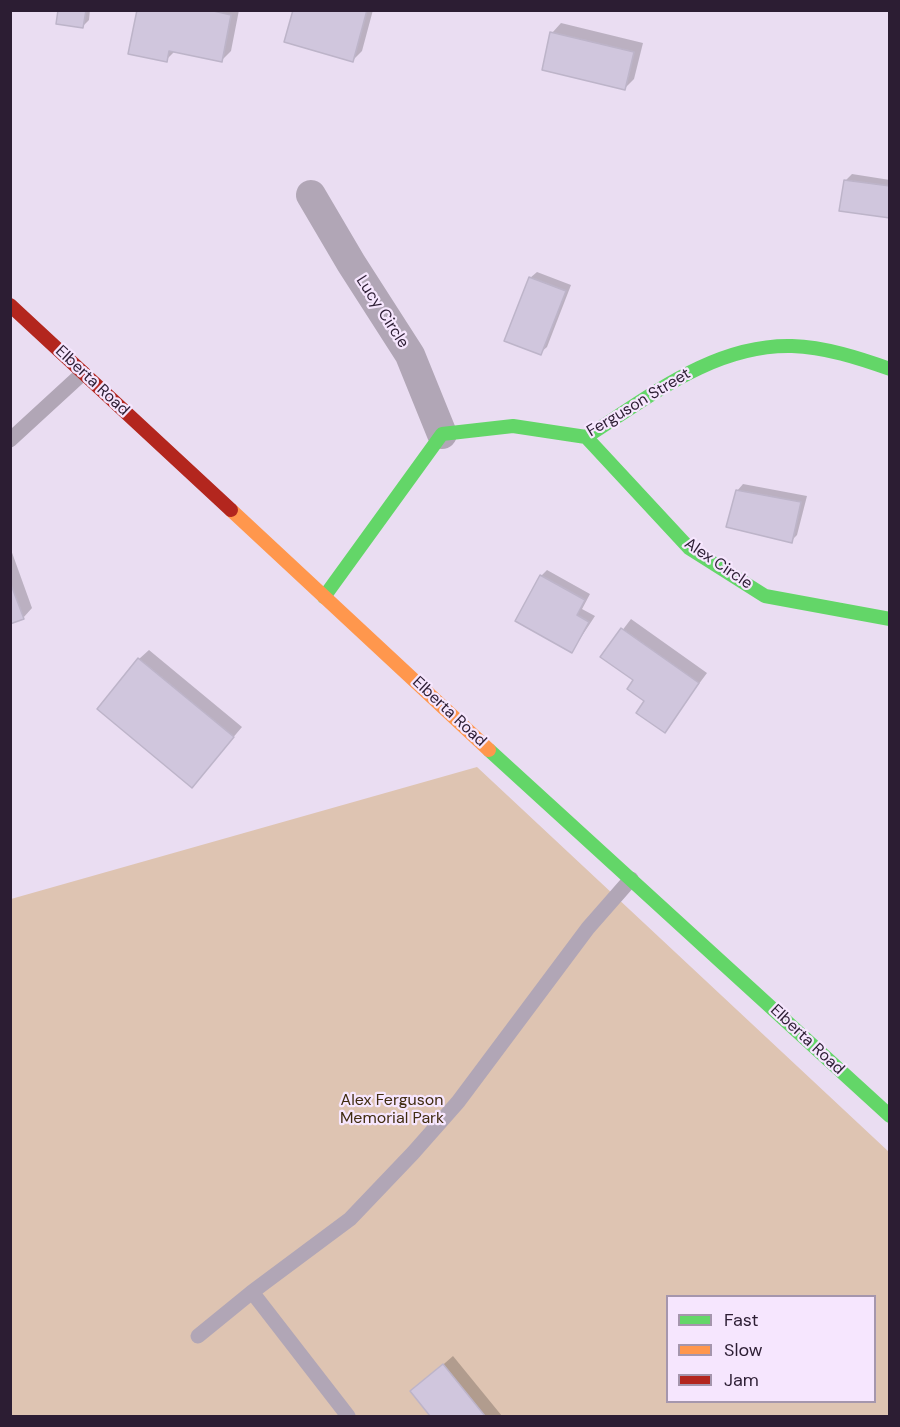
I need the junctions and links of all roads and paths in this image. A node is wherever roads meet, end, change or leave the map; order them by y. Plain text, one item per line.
1 (311, 195) dead end
2 (10, 305) edge
3 (890, 369) edge
4 (83, 373) junction
5 (34, 420) junction
6 (10, 427) edge
7 (442, 434) junction
8 (586, 438) junction
9 (10, 440) edge
10 (324, 597) junction
11 (890, 619) edge
12 (631, 879) junction
13 (890, 1116) edge
14 (252, 1292) junction
15 (198, 1336) dead end
16 (348, 1416) edge

1 - 7 street, Lucy Circle
2 - 4 street, Elberta Road
3 - 8 street, Ferguson Street
4 - 5 lane
4 - 10 street, Elberta Road
5 - 6 lane
5 - 9 lane
7 - 8 street, Ferguson Street
7 - 10 street
8 - 11 street, Alex Circle
10 - 12 street, Elberta Road
12 - 13 street, Elberta Road
12 - 14 lane
14 - 15 lane
14 - 16 lane

